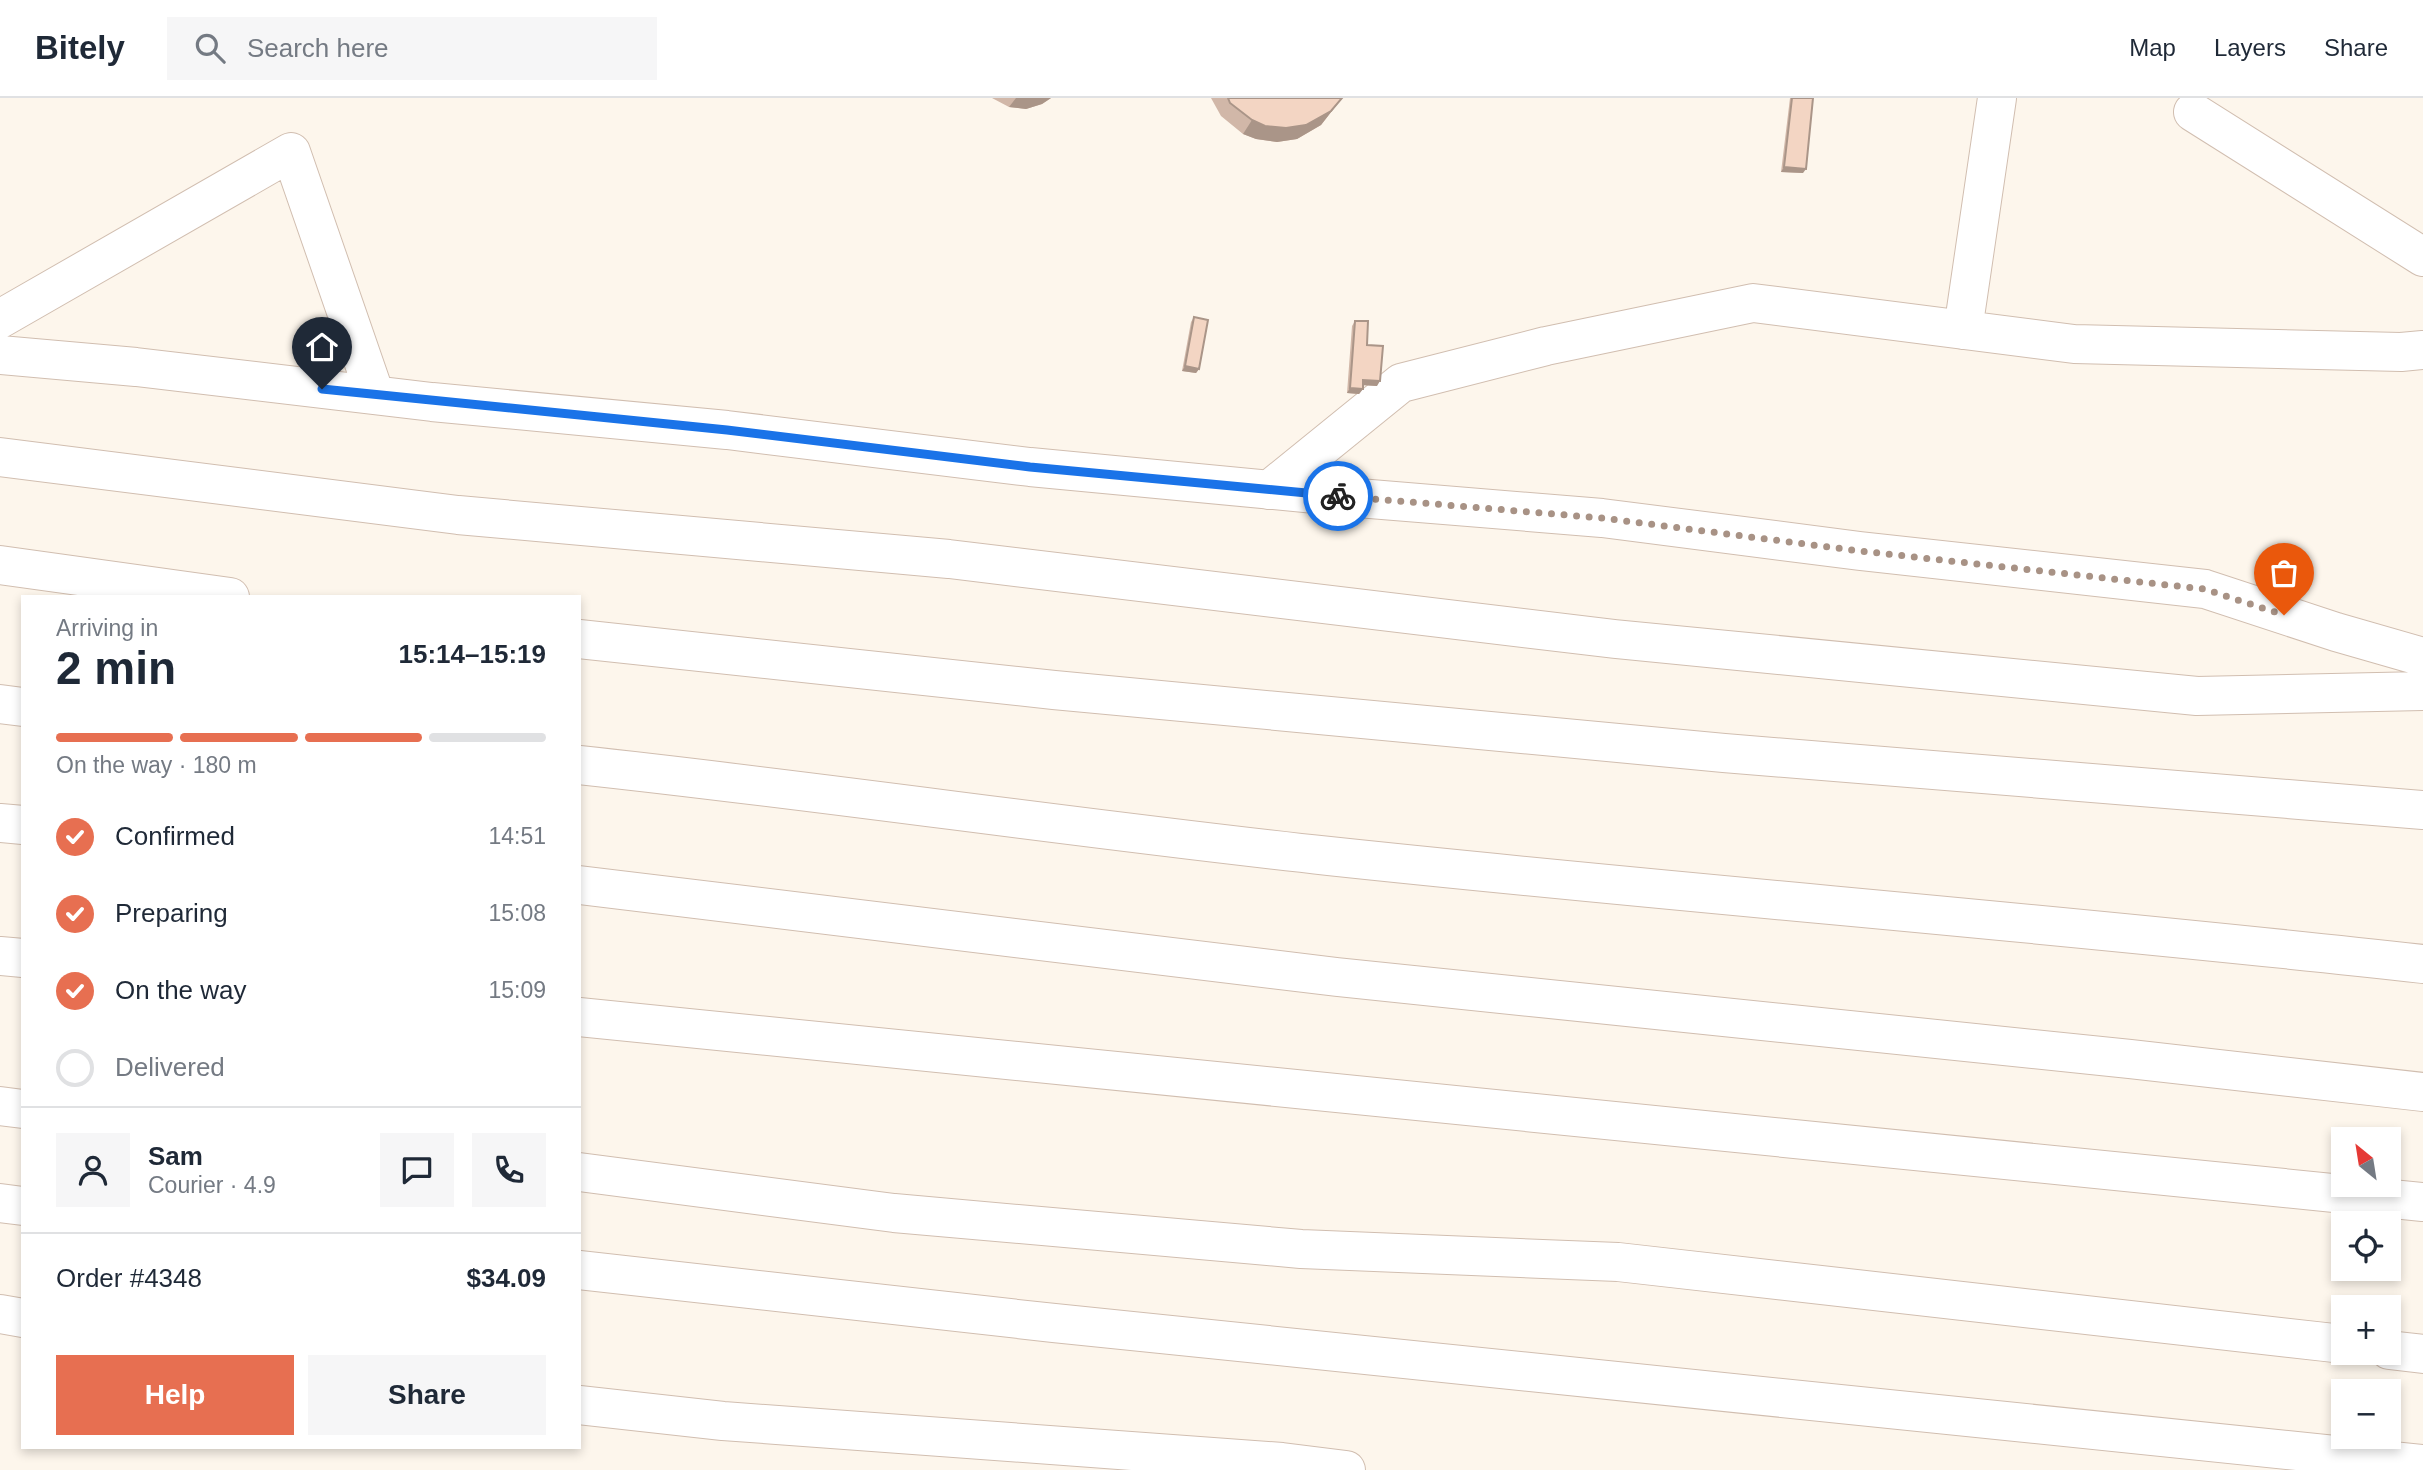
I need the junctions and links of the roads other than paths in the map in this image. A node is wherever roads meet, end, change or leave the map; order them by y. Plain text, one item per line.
1 (1997, 98) edge
2 (2193, 112) dead end
3 (2423, 257) edge
4 (0, 319) edge
5 (1963, 330) junction
6 (2423, 350) edge
7 (0, 355) edge
8 (375, 395) junction
9 (0, 457) edge
10 (1269, 490) junction
11 (0, 565) edge
12 (216, 595) edge
13 (581, 639) edge
14 (2423, 657) edge
15 (2423, 691) edge
16 (0, 704) edge
17 (21, 706) edge
18 (581, 765) edge
19 (2423, 810) edge
20 (0, 823) edge
21 (21, 825) edge
22 (581, 885) edge
23 (0, 956) edge
24 (21, 958) edge
25 (2423, 964) edge
26 (581, 1017) edge
27 (2423, 1092) edge
28 (0, 1106) edge
29 (21, 1109) edge
30 (581, 1172) edge
31 (2423, 1202) edge
32 (0, 1203) edge
33 (21, 1206) edge
34 (581, 1270) edge
35 (0, 1314) edge
36 (21, 1318) edge
37 (2331, 1343) edge
38 (2401, 1351) edge
39 (2423, 1354) edge
40 (581, 1405) edge
41 (2423, 1464) edge
42 (1346, 1470) edge

1 - 5 lane
2 - 3 lane
4 - 8 lane
5 - 6 lane
5 - 10 lane
7 - 8 lane
8 - 10 lane
9 - 15 lane
10 - 14 lane
11 - 12 lane
13 - 19 lane
16 - 17 lane
18 - 25 lane
20 - 21 lane
22 - 27 lane
23 - 24 lane
26 - 31 lane
28 - 29 lane
30 - 37 lane
32 - 33 lane
34 - 41 lane
35 - 36 lane
38 - 39 lane
40 - 42 lane

